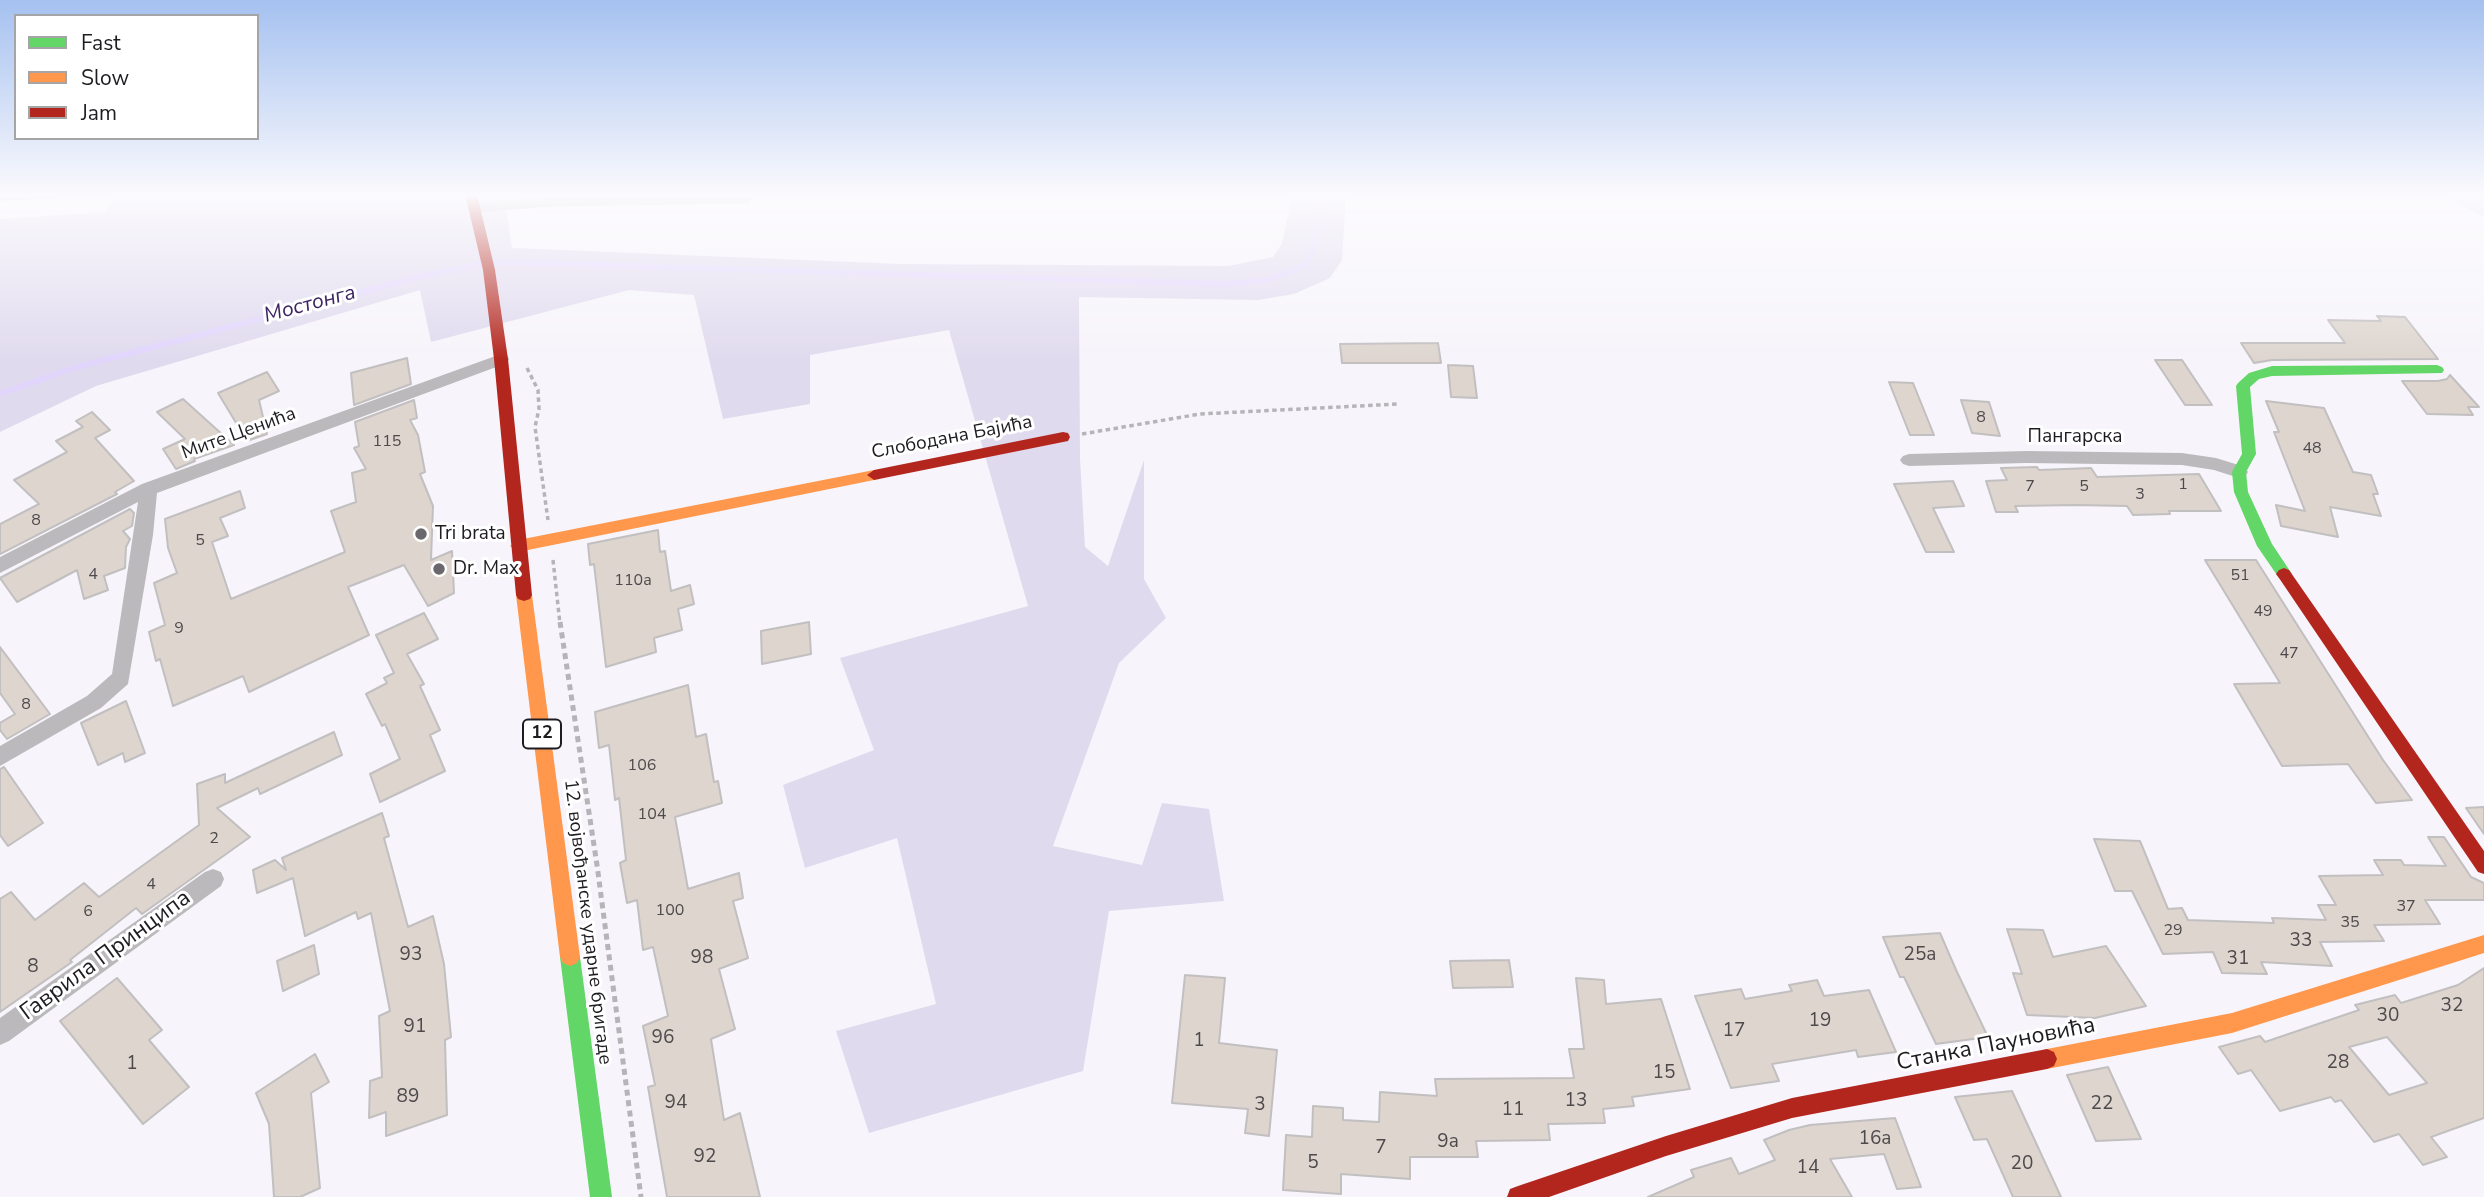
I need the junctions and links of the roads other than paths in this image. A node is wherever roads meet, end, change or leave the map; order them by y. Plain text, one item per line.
1 (485, 250) edge
2 (500, 359) junction
3 (2437, 370) dead end
4 (1063, 437) road end
5 (1909, 460) dead end
6 (2239, 472) junction
7 (148, 489) junction
8 (518, 546) junction
9 (0, 566) edge
10 (0, 757) edge
11 (2484, 866) edge
12 (213, 879) dead end
13 (2484, 944) edge
14 (0, 1033) edge
15 (601, 1197) edge
16 (1518, 1197) edge

1 - 2 street, 12. војвођанске ударне бригаде / 12
2 - 7 street, Мите Ценића
2 - 8 street, 12. војвођанске ударне бригаде / 12
3 - 6 street
4 - 8 street, Слободана Бајића
5 - 6 street, Пангарска
6 - 11 street
7 - 9 street, Мите Ценића
7 - 10 street
8 - 15 street, 12. војвођанске ударне бригаде / 12
12 - 14 street, Гаврила Принципа
13 - 16 street, Станка Пауновића

